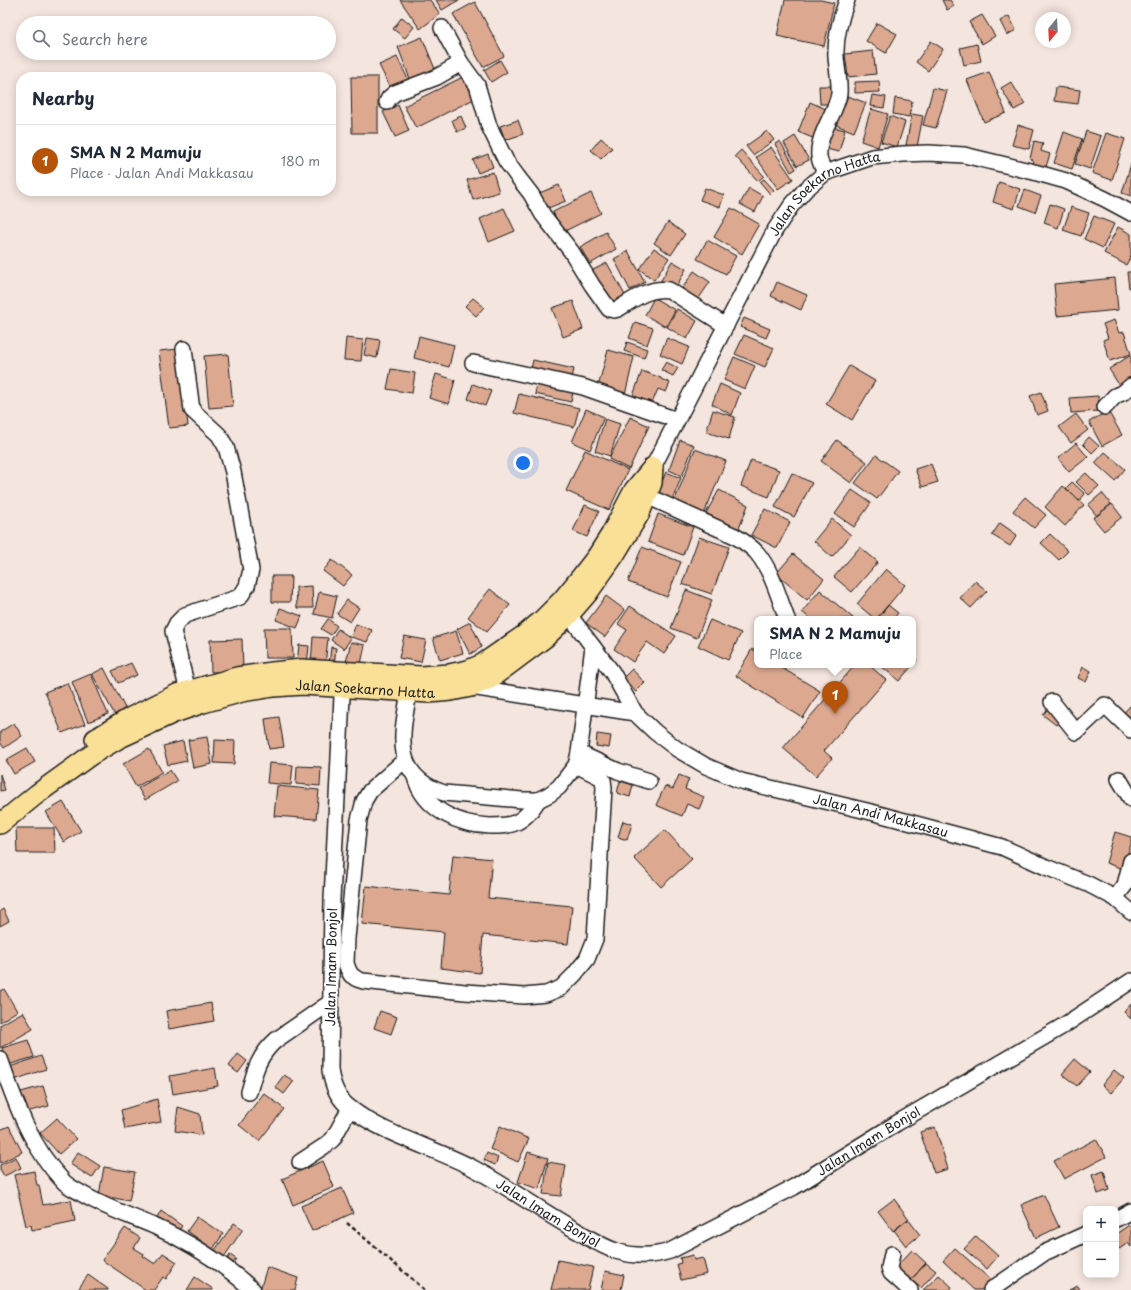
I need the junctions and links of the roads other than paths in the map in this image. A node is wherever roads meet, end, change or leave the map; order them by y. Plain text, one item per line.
1 (847, 0) edge
2 (442, 28) dead end
3 (460, 63) junction
4 (387, 102) dead end
5 (825, 173) junction
6 (1131, 213) edge
7 (726, 326) junction
8 (184, 349) dead end
9 (473, 362) dead end
10 (1128, 389) edge
11 (1104, 407) dead end
12 (677, 420) junction
13 (653, 466) joint
14 (641, 493) junction
15 (566, 607) junction
16 (786, 616) edge
17 (593, 647) junction
18 (343, 680) junction
19 (471, 687) junction
20 (188, 690) junction
21 (409, 693) junction
22 (1052, 702) dead end
23 (585, 705) junction
24 (635, 713) junction
25 (1131, 730) edge
26 (578, 759) junction
27 (405, 760) junction
28 (415, 776) junction
29 (1119, 779) dead end
30 (649, 781) dead end
31 (1131, 799) edge
32 (538, 800) junction
33 (0, 810) edge
34 (0, 824) edge
35 (1131, 861) edge
36 (1115, 898) junction
37 (1131, 912) edge
38 (1131, 981) edge
39 (330, 1002) junction
40 (0, 1059) edge
41 (249, 1092) dead end
42 (350, 1108) junction
43 (300, 1162) dead end
44 (1131, 1211) edge
45 (1119, 1217) edge
46 (1083, 1235) edge
47 (892, 1254) dead end
48 (253, 1290) edge
49 (910, 1290) edge
50 (991, 1290) edge

1 - 5 street
2 - 3 street
3 - 4 street
3 - 7 street
5 - 6 street, Jalan Soekarno Hatta
5 - 7 street, Jalan Soekarno Hatta
7 - 12 street, Jalan Soekarno Hatta
8 - 20 street
9 - 12 street
10 - 11 street
12 - 13 street, Jalan Soekarno Hatta
13 - 14 main road, Jalan Soekarno Hatta
14 - 15 main road, Jalan Soekarno Hatta
14 - 16 street
15 - 17 street, Jalan Andi Makkasau
15 - 18 main road, Jalan Soekarno Hatta
15 - 19 main road, Jalan Soekarno Hatta
17 - 23 street
17 - 24 street, Jalan Andi Makkasau
18 - 20 main road, Jalan Soekarno Hatta
18 - 21 main road, Jalan Soekarno Hatta
18 - 34 main road, Jalan Soekarno Hatta
18 - 39 street, Jalan Imam Bonjol
19 - 21 main road, Jalan Soekarno Hatta
19 - 23 street
20 - 33 main road, Jalan Soekarno Hatta
21 - 27 street
22 - 25 street
23 - 24 street
23 - 26 street
24 - 36 street, Jalan Andi Makkasau
26 - 27 street
26 - 30 street
26 - 32 street
27 - 28 street
28 - 32 street
28 - 32 street
29 - 31 street
35 - 36 street
36 - 37 street, Jalan Andi Makkasau
38 - 42 street, Jalan Imam Bonjol
39 - 41 street
39 - 42 street, Jalan Imam Bonjol
40 - 48 street
42 - 43 street
44 - 45 street
46 - 50 street
47 - 49 street

